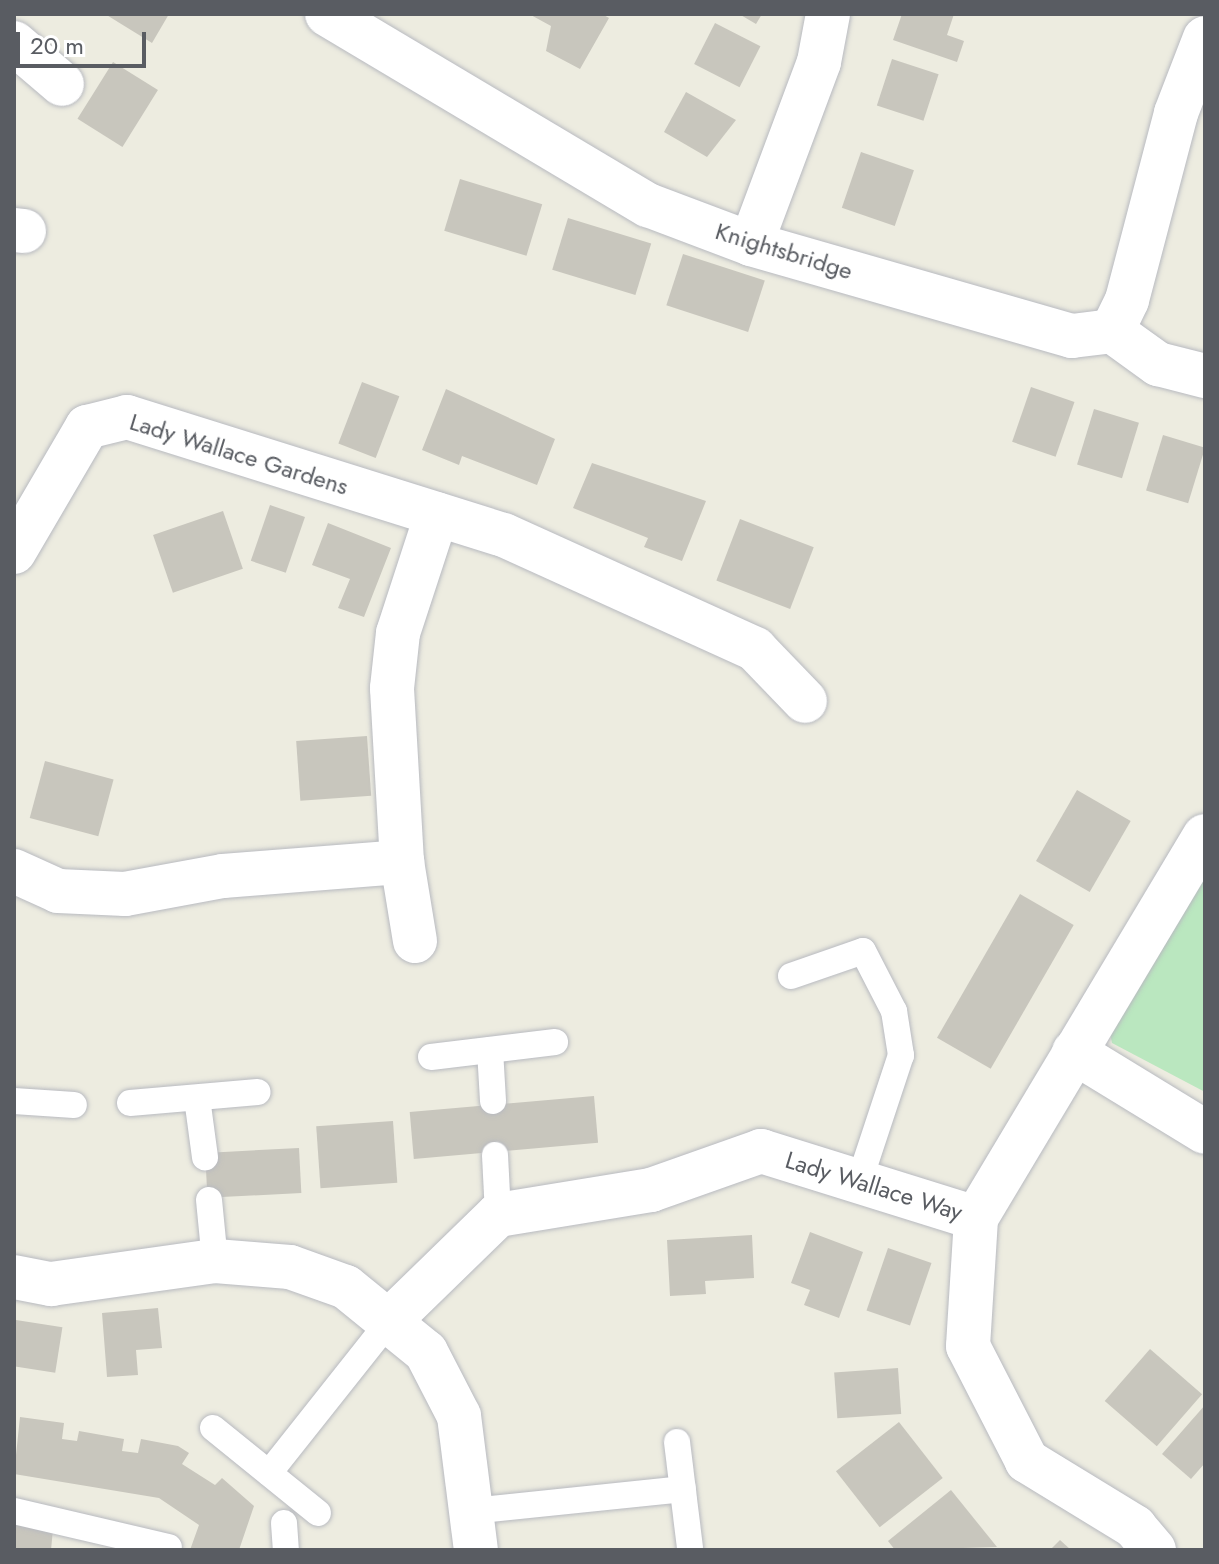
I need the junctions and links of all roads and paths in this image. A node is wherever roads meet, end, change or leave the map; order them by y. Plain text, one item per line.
1 (327, 14) edge
2 (828, 14) edge
3 (26, 34) edge
4 (1205, 38) edge
5 (62, 84) dead end
6 (751, 244) junction
7 (1112, 331) junction
8 (1205, 376) edge
9 (437, 514) junction
10 (14, 552) edge
11 (805, 701) dead end
12 (1205, 836) edge
13 (402, 862) junction
14 (14, 871) edge
15 (415, 941) dead end
16 (791, 976) dead end
17 (555, 1042) dead end
18 (490, 1050) junction
19 (1074, 1052) junction
20 (431, 1057) dead end
21 (258, 1092) dead end
22 (197, 1098) junction
23 (493, 1101) dead end
24 (14, 1103) edge
25 (130, 1103) dead end
26 (74, 1105) dead end
27 (1205, 1132) edge
28 (495, 1155) dead end
29 (205, 1157) dead end
30 (859, 1182) junction
31 (209, 1200) dead end
32 (498, 1215) junction
33 (976, 1218) junction
34 (215, 1261) junction
35 (14, 1277) edge
36 (392, 1318) junction
37 (213, 1428) dead end
38 (677, 1442) dead end
39 (269, 1473) junction
40 (683, 1489) junction
41 (14, 1511) edge
42 (318, 1513) dead end
43 (284, 1523) dead end
44 (474, 1531) edge
45 (169, 1547) dead end
46 (690, 1548) dead end
47 (286, 1550) edge
48 (1154, 1550) edge

1 - 6 street, Knightsbridge
2 - 6 street
3 - 5 street
4 - 7 street
6 - 7 street, Knightsbridge
7 - 8 street
9 - 10 street, Lady Wallace Gardens
9 - 11 street, Lady Wallace Gardens
9 - 13 street
12 - 19 street
13 - 14 street
13 - 15 street
16 - 30 lane
17 - 18 lane
18 - 20 lane
18 - 23 lane
19 - 27 street
19 - 33 street
21 - 22 lane
22 - 25 lane
22 - 29 lane
24 - 26 lane
28 - 32 lane
30 - 32 street, Lady Wallace Way
30 - 33 street, Lady Wallace Way
31 - 34 lane
32 - 36 street
33 - 48 street
34 - 35 street
34 - 36 street
36 - 39 lane
36 - 44 street
37 - 39 lane
38 - 40 lane
39 - 42 lane
40 - 44 lane
40 - 46 lane
41 - 45 lane
43 - 47 lane

